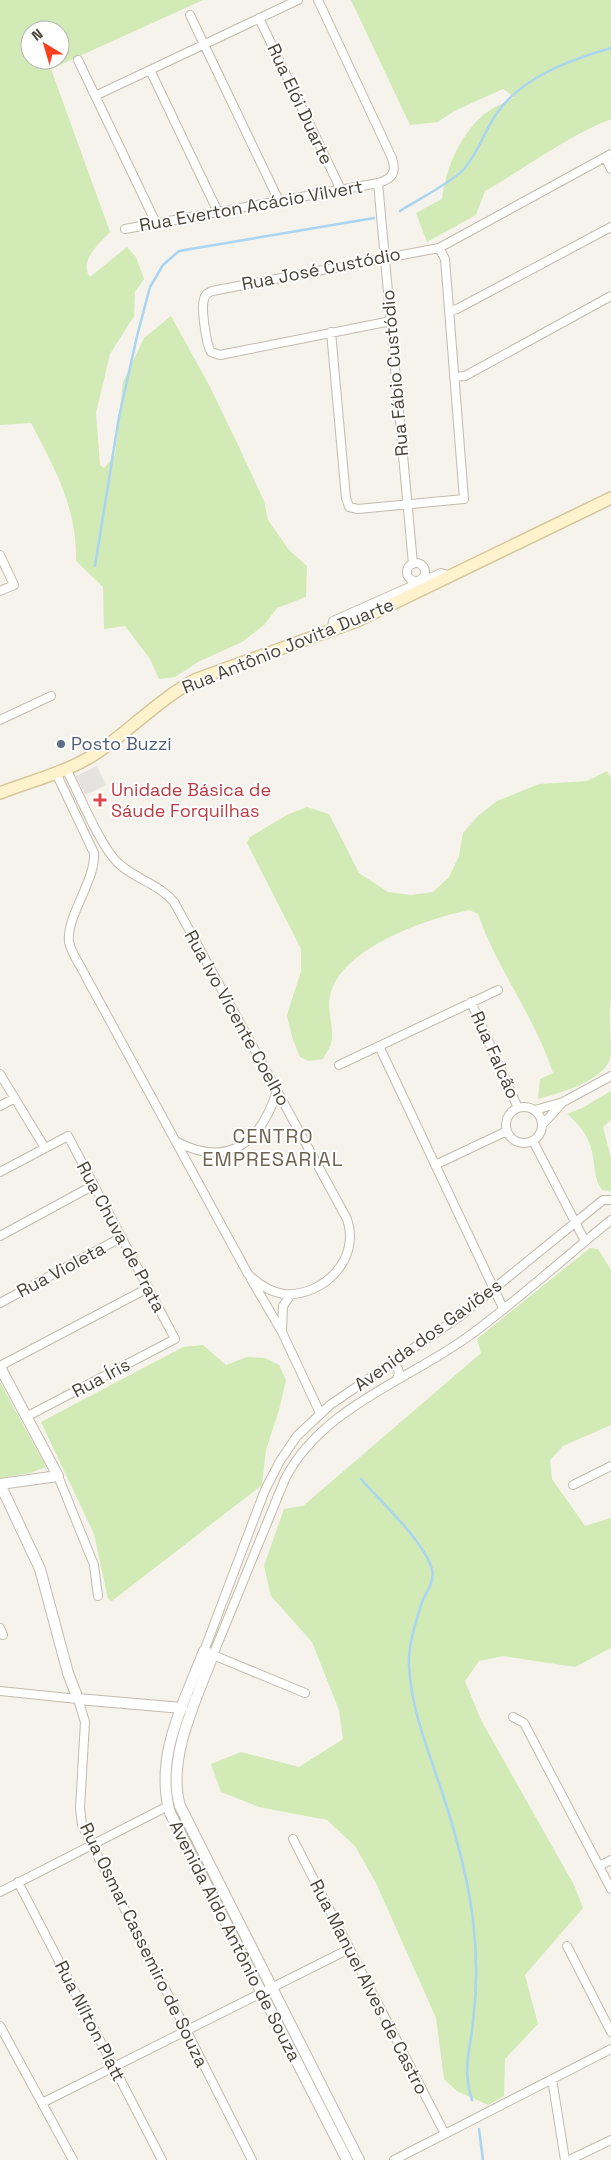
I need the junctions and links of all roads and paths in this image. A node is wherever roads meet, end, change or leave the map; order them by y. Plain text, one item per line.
1 (298, 0) edge
2 (318, 0) edge
3 (190, 15) dead end
4 (259, 18) junction
5 (204, 44) junction
6 (78, 60) dead end
7 (150, 70) junction
8 (95, 96) junction
9 (608, 156) edge
10 (611, 169) edge
11 (378, 183) junction
12 (341, 190) junction
13 (279, 201) junction
14 (218, 212) junction
15 (156, 223) junction
16 (611, 227) edge
17 (125, 229) dead end
18 (439, 248) junction
19 (384, 256) junction
20 (611, 296) edge
21 (449, 311) junction
22 (390, 321) junction
23 (331, 332) junction
24 (454, 377) junction
25 (611, 498) edge
26 (408, 504) junction
27 (0, 555) edge
28 (413, 564) junction
29 (451, 576) junction
30 (419, 582) junction
31 (0, 591) edge
32 (332, 631) junction
33 (51, 696) dead end
34 (0, 720) edge
35 (61, 771) junction
36 (0, 793) edge
37 (110, 854) junction
38 (95, 861) junction
39 (498, 990) dead end
40 (471, 1002) junction
41 (379, 1046) junction
42 (339, 1065) dead end
43 (0, 1074) edge
44 (611, 1076) edge
45 (277, 1091) junction
46 (15, 1098) junction
47 (563, 1102) junction
48 (0, 1106) edge
49 (518, 1108) junction
50 (535, 1110) junction
51 (542, 1125) junction
52 (507, 1131) junction
53 (533, 1140) junction
54 (177, 1142) junction
55 (45, 1148) junction
56 (435, 1165) junction
57 (0, 1172) edge
58 (94, 1185) junction
59 (611, 1200) edge
60 (611, 1220) edge
61 (576, 1222) junction
62 (0, 1236) edge
63 (122, 1237) junction
64 (585, 1241) junction
65 (248, 1274) junction
66 (148, 1288) junction
67 (494, 1288) junction
68 (291, 1294) junction
69 (0, 1303) edge
70 (503, 1308) junction
71 (282, 1332) junction
72 (175, 1338) joint
73 (389, 1364) junction
74 (0, 1366) edge
75 (397, 1379) junction
76 (320, 1413) junction
77 (26, 1417) junction
78 (286, 1451) junction
79 (297, 1458) junction
80 (611, 1466) edge
81 (58, 1476) junction
82 (0, 1484) edge
83 (572, 1485) dead end
84 (266, 1490) joint
85 (279, 1494) joint
86 (98, 1596) dead end
87 (209, 1653) junction
88 (0, 1691) edge
89 (305, 1693) dead end
90 (78, 1699) junction
91 (182, 1708) junction
92 (513, 1717) dead end
93 (168, 1806) junction
94 (293, 1840) dead end
95 (91, 1845) junction
96 (611, 1860) edge
97 (599, 1866) junction
98 (18, 1882) junction
99 (611, 1889) edge
100 (0, 1892) edge
101 (567, 1946) dead end
102 (349, 1949) junction
103 (272, 1988) junction
104 (261, 1993) junction
105 (0, 2026) edge
106 (186, 2031) junction
107 (611, 2032) edge
108 (611, 2048) edge
109 (114, 2067) junction
110 (552, 2079) junction
111 (42, 2103) junction
112 (445, 2134) junction
113 (611, 2140) edge
114 (73, 2160) edge
115 (162, 2160) edge
116 (252, 2160) edge
117 (347, 2160) edge
118 (360, 2160) edge
119 (394, 2160) edge
120 (565, 2160) edge
121 (569, 2160) edge

1 - 4 street
2 - 11 street
3 - 5 street
4 - 5 street
4 - 12 street, Rua Elói Duarte
5 - 7 street
5 - 13 street
6 - 8 street
7 - 8 street
7 - 14 street
8 - 15 street
9 - 10 street
9 - 18 street
11 - 12 street, Rua Everton Acácio Vilvert
11 - 19 street, Rua Fábio Custódio
12 - 13 street, Rua Everton Acácio Vilvert
13 - 14 street, Rua Everton Acácio Vilvert
14 - 15 street, Rua Everton Acácio Vilvert
15 - 17 street, Rua Everton Acácio Vilvert
16 - 21 street
18 - 19 street, Rua José Custódio
18 - 21 street
19 - 22 street, Rua Fábio Custódio
19 - 23 street, Rua José Custódio
20 - 24 street
21 - 24 street
22 - 23 street
22 - 26 street, Rua Fábio Custódio
23 - 26 street
24 - 26 street
25 - 29 main road, Rua Antônio Jovita Duarte
26 - 28 street, Rua Fábio Custódio
27 - 31 street
28 - 30 street
28 - 30 street
29 - 30 street
29 - 32 main road, Rua Antônio Jovita Duarte
30 - 32 street
32 - 35 main road, Rua Antônio Jovita Duarte
33 - 34 street
35 - 36 main road, Rua Antônio Jovita Duarte
35 - 37 street, Rua Ivo Vicente Coelho
35 - 38 street
37 - 38 street
37 - 45 street, Rua Ivo Vicente Coelho
38 - 54 street
39 - 40 street
40 - 41 street
40 - 49 street, Rua Falcão
41 - 42 street
41 - 56 street
43 - 46 street
44 - 47 street
45 - 54 street
45 - 68 street, Rua Ivo Vicente Coelho
46 - 48 street
46 - 55 street
47 - 50 street
47 - 51 street
49 - 50 street
49 - 52 street
50 - 51 street
51 - 53 street
52 - 53 street
52 - 56 street
53 - 61 street
54 - 65 street
55 - 57 street
55 - 58 street, Rua Chuva de Prata
56 - 67 street
58 - 62 street
58 - 63 street, Rua Chuva de Prata
59 - 61 street, Avenida dos Gaviões
60 - 64 street, Avenida dos Gaviões
61 - 64 street
61 - 67 street, Avenida dos Gaviões
63 - 66 street, Rua Chuva de Prata
63 - 69 street, Rua Violeta
64 - 70 street, Avenida dos Gaviões
65 - 68 street
65 - 71 street
66 - 72 street, Rua Chuva de Prata
66 - 74 street
67 - 70 street
67 - 73 street, Avenida dos Gaviões
68 - 71 street
70 - 75 street, Avenida dos Gaviões
71 - 76 street
72 - 77 street, Rua Íris
73 - 75 street
73 - 76 street, Avenida dos Gaviões
74 - 77 street
75 - 79 street, Avenida dos Gaviões
76 - 78 street, Avenida dos Gaviões
77 - 81 street
78 - 79 street
78 - 84 street, Avenida dos Gaviões
79 - 85 street, Avenida dos Gaviões
80 - 83 street
81 - 82 street
81 - 86 street
82 - 90 street, Rua Osmar Cassemiro de Souza
84 - 87 street, Avenida Aldo Antônio de Souza
85 - 87 street, Avenida Aldo Antônio de Souza
87 - 89 street
87 - 91 street, Avenida Aldo Antônio de Souza
87 - 103 street, Avenida Aldo Antônio de Souza
88 - 90 street
90 - 91 street
90 - 95 street, Rua Osmar Cassemiro de Souza
91 - 93 street, Avenida Aldo Antônio de Souza
92 - 97 street
93 - 95 street
93 - 104 street, Avenida Aldo Antônio de Souza
94 - 102 street, Rua Manuel Alves de Castro
95 - 98 street
95 - 106 street, Rua Osmar Cassemiro de Souza
96 - 97 street
97 - 99 street
98 - 100 street
98 - 109 street, Rua Nílton Platt
101 - 107 street
102 - 103 street
102 - 112 street, Rua Manuel Alves de Castro
103 - 104 street
103 - 118 street, Avenida Aldo Antônio de Souza
104 - 106 street
104 - 117 street, Avenida Aldo Antônio de Souza
105 - 111 street
106 - 109 street
106 - 116 street, Rua Osmar Cassemiro de Souza
108 - 110 street
109 - 111 street
109 - 115 street, Rua Nílton Platt
110 - 112 street
110 - 120 street
111 - 114 street
112 - 119 street
113 - 121 street

